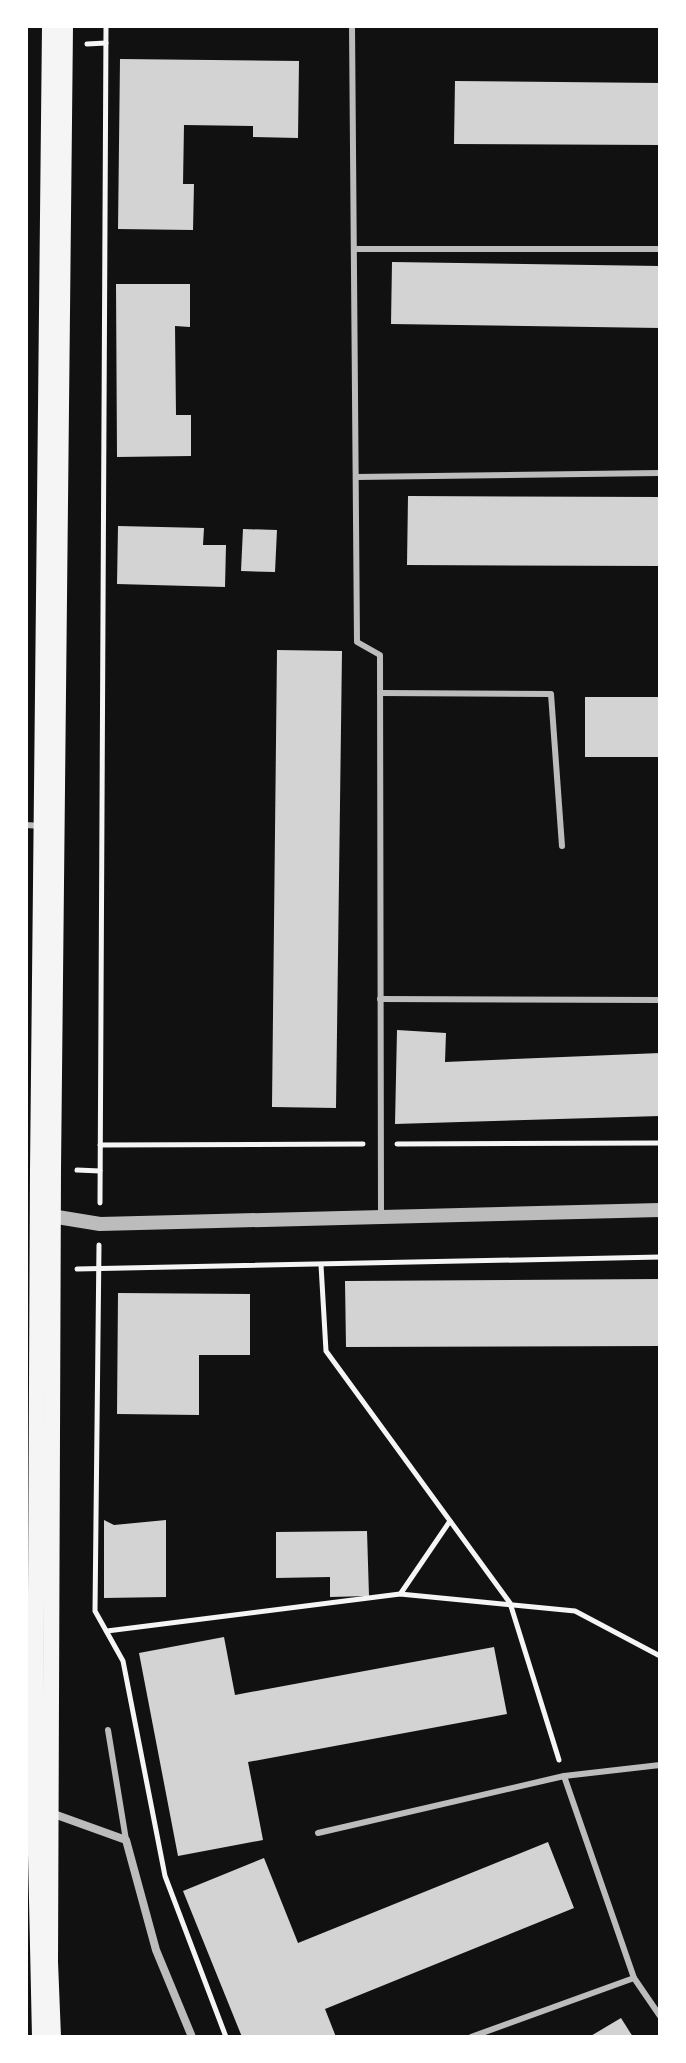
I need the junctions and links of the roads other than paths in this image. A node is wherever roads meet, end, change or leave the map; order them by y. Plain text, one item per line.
1 (50, 26) edge
2 (65, 26) edge
3 (352, 26) edge
4 (354, 249) junction
5 (660, 249) edge
6 (660, 473) edge
7 (356, 477) junction
8 (380, 693) junction
9 (34, 826) edge
10 (562, 846) dead end
11 (380, 999) junction
12 (660, 1000) edge
13 (660, 1210) edge
14 (40, 1215) edge
15 (381, 1217) junction
16 (108, 1730) dead end
17 (660, 1765) edge
18 (564, 1776) junction
19 (43, 1810) junction
20 (318, 1833) dead end
21 (126, 1840) junction
22 (634, 1978) junction
23 (660, 2016) edge
24 (40, 2037) edge
25 (53, 2037) edge
26 (192, 2037) edge
27 (471, 2037) edge

1 - 9 main road
2 - 14 main road
3 - 4 lane
4 - 5 lane
4 - 7 lane
6 - 7 lane
7 - 8 lane
8 - 10 lane
8 - 11 lane
9 - 14 main road
11 - 12 lane
11 - 15 lane
13 - 15 street
14 - 15 street
14 - 19 main road
14 - 19 main road
16 - 21 lane
17 - 18 lane
18 - 20 lane
18 - 22 lane
19 - 21 street
19 - 24 main road
19 - 25 main road
21 - 26 street
22 - 23 lane
22 - 27 lane

